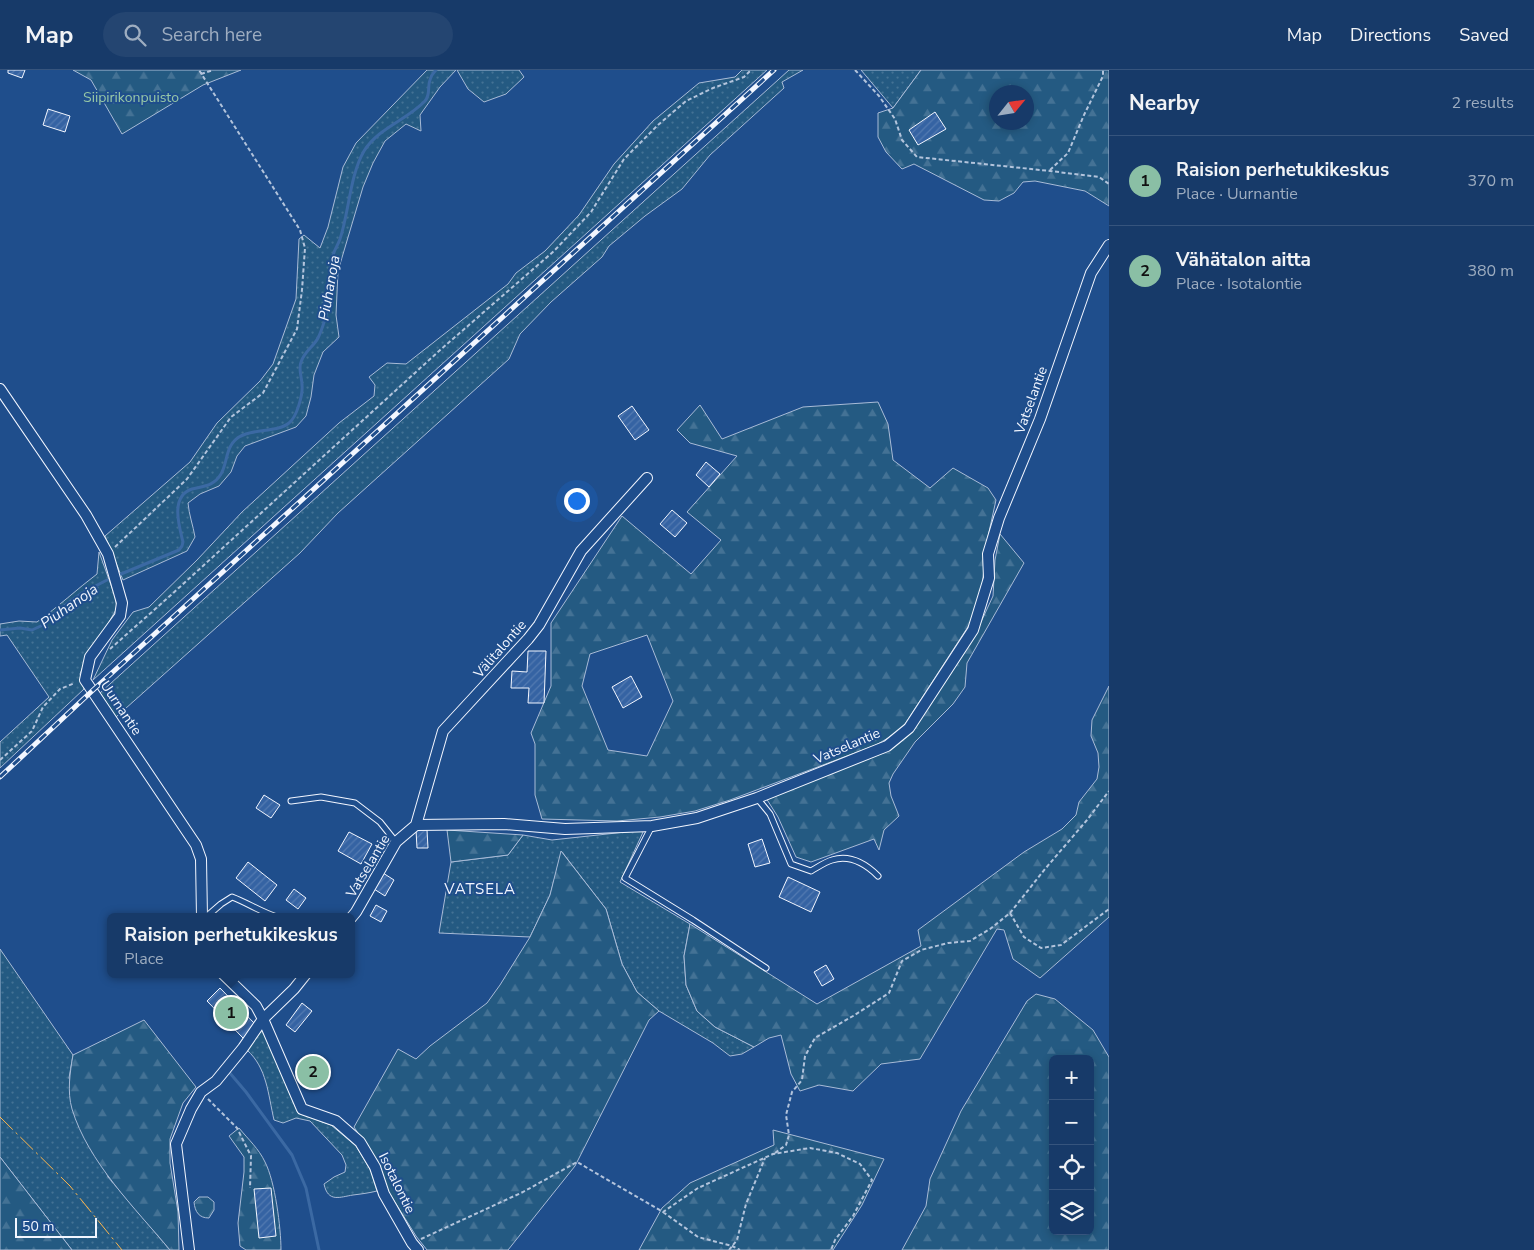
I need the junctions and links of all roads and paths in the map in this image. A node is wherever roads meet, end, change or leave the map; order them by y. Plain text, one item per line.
1 (199, 70) edge
2 (213, 70) edge
3 (751, 70) edge
4 (855, 70) edge
5 (1103, 70) edge
6 (201, 74) junction
7 (1050, 171) junction
8 (1109, 184) edge
9 (1109, 245) edge
10 (0, 389) edge
11 (647, 478) dead end
12 (108, 554) junction
13 (109, 650) dead end
14 (85, 680) junction
15 (0, 760) edge
16 (1109, 791) edge
17 (757, 798) junction
18 (291, 801) dead end
19 (416, 825) junction
20 (652, 826) junction
21 (396, 842) junction
22 (878, 876) dead end
23 (1109, 909) edge
24 (204, 913) edge
25 (209, 913) edge
26 (265, 913) edge
27 (355, 913) edge
28 (1010, 913) junction
29 (766, 968) dead end
30 (227, 978) edge
31 (303, 978) edge
32 (263, 1019) junction
33 (201, 1092) junction
34 (773, 1154) junction
35 (765, 1158) junction
36 (250, 1188) dead end
37 (662, 1212) junction
38 (415, 1246) edge
39 (732, 1246) junction
40 (189, 1250) edge
41 (729, 1250) edge
42 (740, 1250) edge
43 (831, 1250) edge

1 - 6 path
2 - 6 path
3 - 13 path
4 - 7 path
5 - 7 path
6 - 12 path
7 - 8 path
9 - 17 street, Vatselantie
10 - 12 street, Uurnantie
11 - 19 street, Välitalontie
12 - 14 street, Uurnantie
14 - 15 path
14 - 24 street, Uurnantie
16 - 28 path
17 - 20 street, Vatselantie
17 - 22 lane
18 - 21 lane
19 - 20 street, Vatselantie
19 - 21 street, Vatselantie
20 - 29 lane
21 - 27 street, Vatselantie
23 - 28 path
25 - 26 lane
28 - 34 path
30 - 32 street
31 - 32 street
32 - 33 street
32 - 38 street, Isotalontie
33 - 36 path
33 - 40 street
34 - 35 path
34 - 43 path
35 - 37 path
35 - 39 path
37 - 38 path
37 - 39 path
39 - 41 path
39 - 42 path

